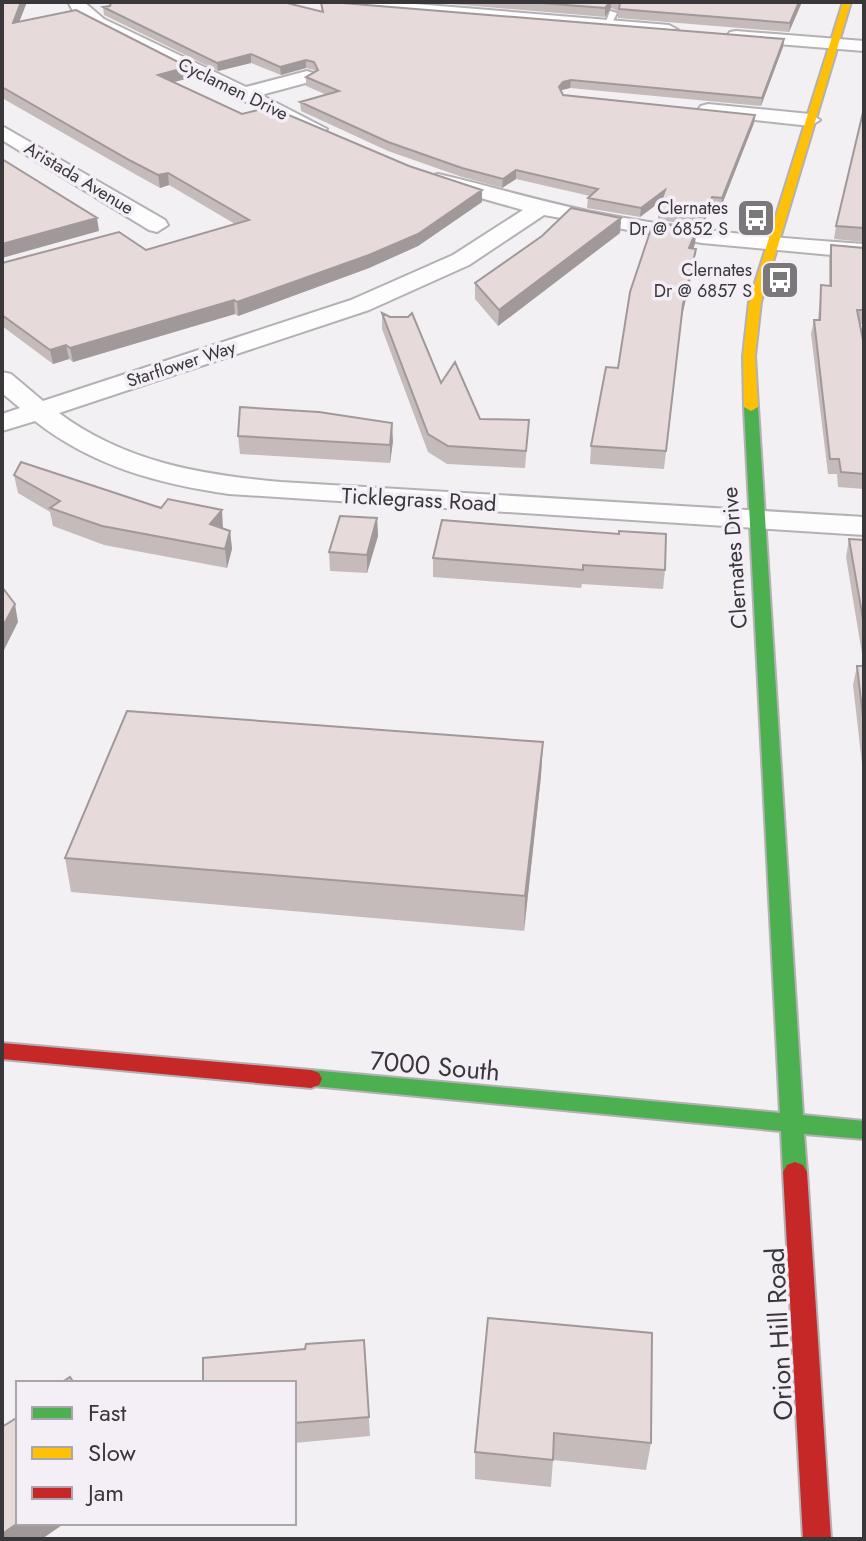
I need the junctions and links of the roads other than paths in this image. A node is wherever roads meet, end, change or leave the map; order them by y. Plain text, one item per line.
1 (76, 2) edge
2 (331, 2) edge
3 (847, 2) edge
4 (682, 31) edge
5 (713, 34) edge
6 (834, 44) junction
7 (864, 46) edge
8 (307, 77) edge
9 (243, 94) junction
10 (690, 109) edge
11 (810, 120) junction
12 (2, 132) edge
13 (328, 135) edge
14 (424, 175) edge
15 (540, 208) junction
16 (129, 233) dead end
17 (772, 244) junction
18 (864, 251) edge
19 (360, 305) junction
20 (386, 319) edge
21 (2, 380) edge
22 (40, 410) junction
23 (2, 423) edge
24 (755, 519) junction
25 (864, 526) edge
26 (2, 1051) edge
27 (793, 1125) junction
28 (864, 1130) edge
29 (817, 1539) edge

1 - 9 street, Cyclamen Drive
2 - 4 street
3 - 6 street, Clernates Drive
5 - 6 street
6 - 7 street
6 - 11 street, Clernates Drive
8 - 9 street
9 - 13 street, Cyclamen Drive
10 - 11 street
11 - 17 street, Clernates Drive
12 - 16 street, Aristada Avenue
14 - 15 street
15 - 17 street
15 - 19 street, Starflower Way
17 - 18 street
17 - 24 street, Clernates Drive
19 - 20 street
19 - 22 street, Starflower Way
21 - 22 street, Ticklegrass Road
22 - 23 street, Starflower Way
22 - 24 street, Ticklegrass Road
24 - 25 street, Ticklegrass Road
24 - 27 street, Clernates Drive
26 - 27 street, 7000 South
27 - 28 street, 7000 South
27 - 29 street, Orion Hill Road

